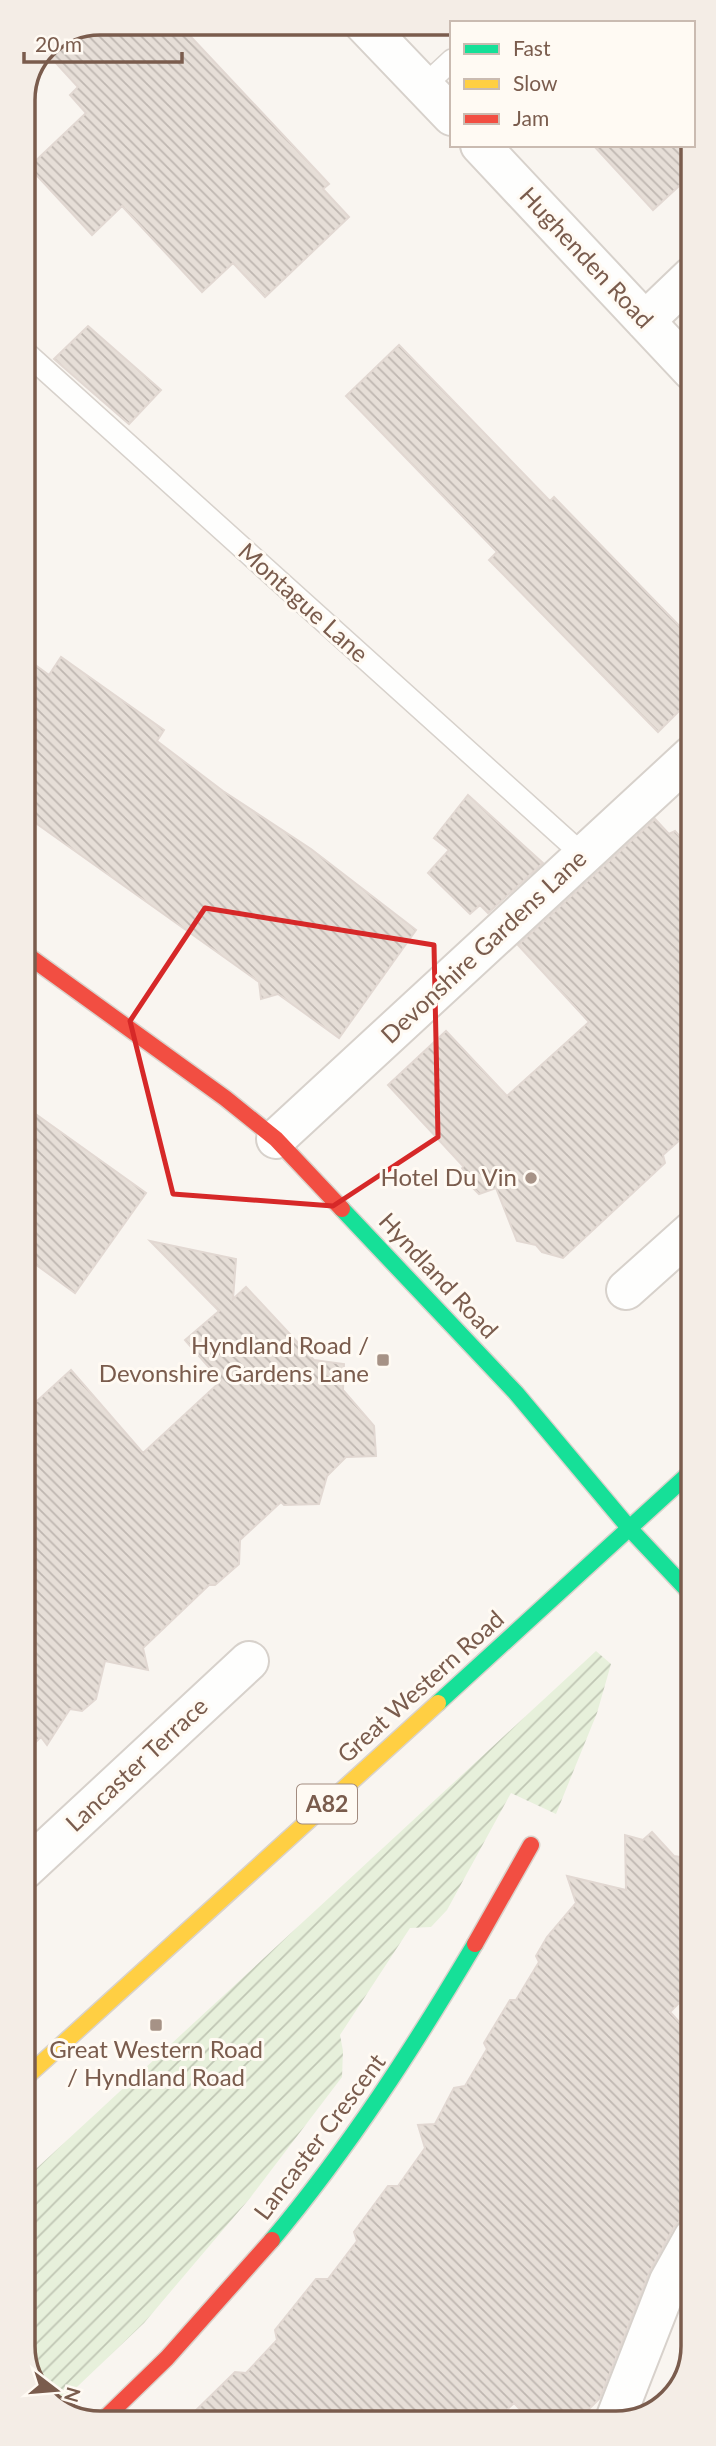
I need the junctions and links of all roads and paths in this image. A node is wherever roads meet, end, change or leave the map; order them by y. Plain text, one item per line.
1 (375, 35) edge
2 (450, 62) edge
3 (424, 86) junction
4 (450, 114) edge
5 (482, 147) edge
6 (681, 287) edge
7 (645, 321) junction
8 (681, 359) edge
9 (35, 361) edge
10 (681, 765) edge
11 (583, 855) junction
12 (35, 961) edge
13 (276, 1139) junction
14 (681, 1241) edge
15 (626, 1290) dead end
16 (681, 1481) edge
17 (630, 1529) junction
18 (681, 1583) edge
19 (249, 1661) dead end
20 (531, 1845) dead end
21 (35, 1860) edge
22 (35, 2069) edge
23 (681, 2260) edge
24 (113, 2411) edge
25 (618, 2411) edge

1 - 3 street
2 - 3 lane
3 - 4 street
5 - 7 street, Hughenden Road
6 - 7 street
7 - 8 street, Hughenden Road
9 - 11 lane, Montague Lane
10 - 11 street, Devonshire Gardens Lane
11 - 13 street, Devonshire Gardens Lane
12 - 13 street, Hyndland Road
13 - 17 street, Hyndland Road
14 - 15 street
16 - 17 street, Great Western Road / A82
17 - 18 street, Hyndland Road
17 - 22 street, Great Western Road / A82
19 - 21 street, Lancaster Terrace
20 - 24 street, Lancaster Crescent
23 - 25 street

